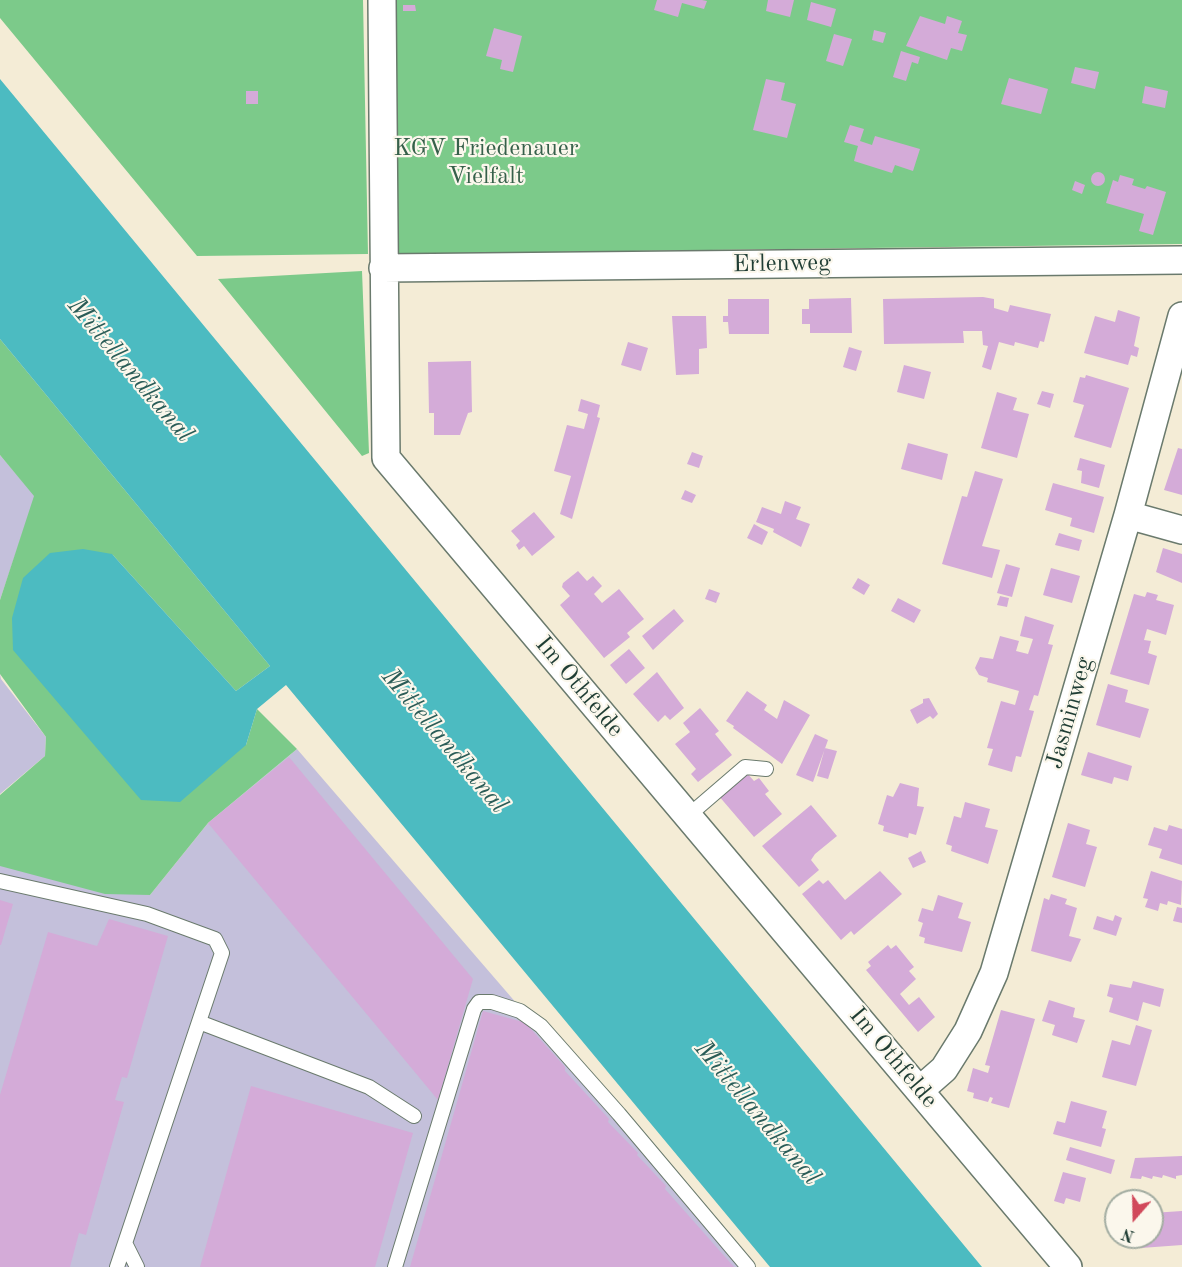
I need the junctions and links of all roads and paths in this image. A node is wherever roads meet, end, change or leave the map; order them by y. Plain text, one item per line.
1 (382, 0) edge
2 (1182, 260) edge
3 (383, 268) junction
4 (1182, 316) edge
5 (1128, 515) junction
6 (1182, 530) edge
7 (766, 769) dead end
8 (688, 816) junction
9 (0, 881) edge
10 (199, 1022) junction
11 (920, 1090) junction
12 (414, 1116) dead end
13 (125, 1243) junction
14 (117, 1267) edge
15 (137, 1267) edge
16 (395, 1267) edge
17 (748, 1267) edge
18 (1068, 1267) edge

1 - 3 street, Im Othfelde
2 - 3 street, Erlenweg
3 - 8 street, Im Othfelde
4 - 5 street, Jasminweg
5 - 6 street
5 - 11 street, Jasminweg
7 - 8 lane
8 - 11 street, Im Othfelde
9 - 10 lane
10 - 12 lane
10 - 13 lane
11 - 18 street, Im Othfelde
13 - 14 lane
13 - 15 lane
16 - 17 lane

